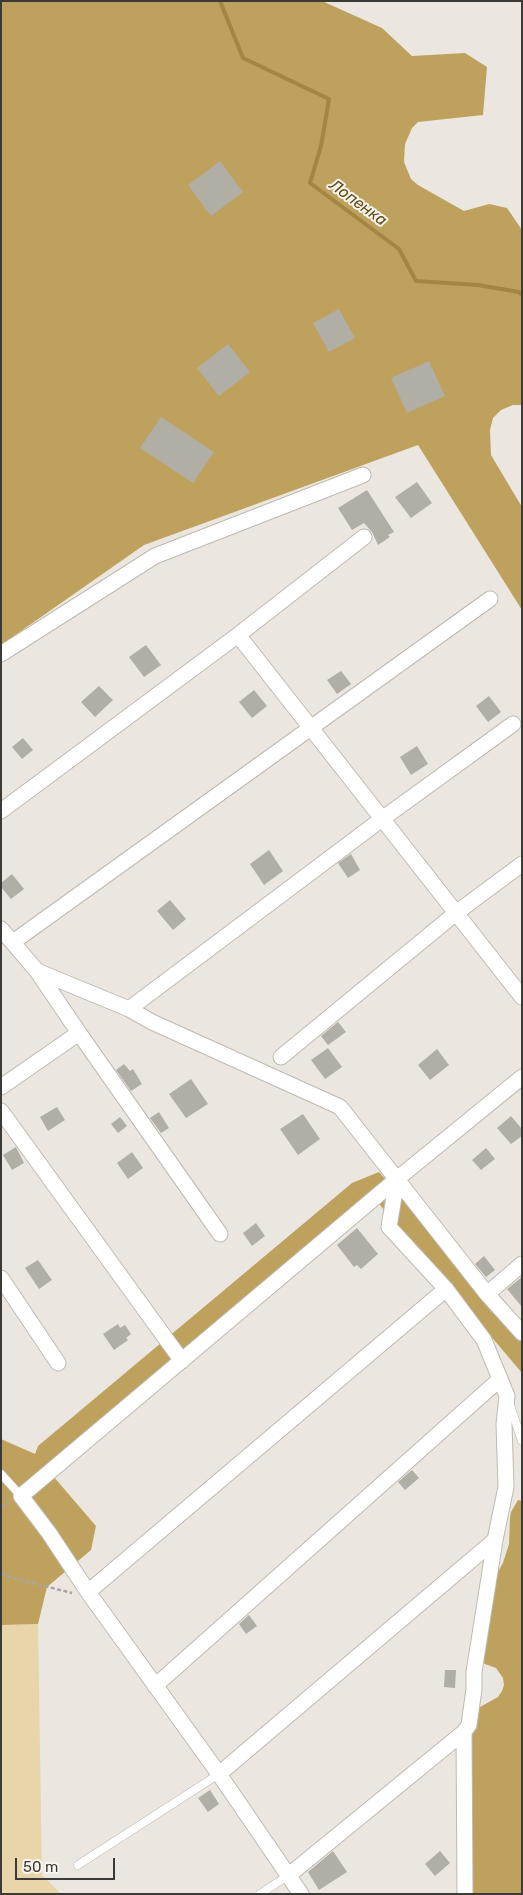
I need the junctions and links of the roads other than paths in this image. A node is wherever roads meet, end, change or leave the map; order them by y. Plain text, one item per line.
1 (363, 475) dead end
2 (364, 537) dead end
3 (490, 599) dead end
4 (238, 635) junction
5 (1, 654) edge
6 (514, 724) dead end
7 (311, 728) junction
8 (1, 811) edge
9 (382, 819) junction
10 (522, 864) edge
11 (456, 913) junction
12 (1, 929) edge
13 (13, 942) junction
14 (37, 971) junction
15 (522, 997) edge
16 (129, 1009) junction
17 (79, 1033) junction
18 (281, 1057) dead end
19 (522, 1078) edge
20 (1, 1087) edge
21 (1, 1110) edge
22 (397, 1179) junction
23 (220, 1234) dead end
24 (522, 1264) edge
25 (1, 1278) edge
26 (446, 1289) junction
27 (486, 1294) junction
28 (522, 1333) edge
29 (182, 1361) junction
30 (58, 1362) dead end
31 (500, 1379) junction
32 (507, 1396) junction
33 (522, 1441) edge
34 (1, 1474) edge
35 (21, 1496) junction
36 (494, 1540) junction
37 (80, 1592) junction
38 (155, 1686) junction
39 (464, 1732) junction
40 (219, 1774) junction
41 (78, 1865) dead end
42 (289, 1875) junction
43 (260, 1894) edge
44 (301, 1894) edge
45 (465, 1894) edge

1 - 5 street
2 - 4 street
3 - 7 street
4 - 7 street
4 - 8 street
6 - 9 street
7 - 9 street
7 - 13 street
9 - 11 street
9 - 16 street
10 - 11 street
11 - 15 street
11 - 18 street
12 - 13 street
13 - 14 street
14 - 16 street
14 - 17 street
16 - 22 street
17 - 20 street
17 - 23 street
19 - 22 street
21 - 29 street
22 - 26 street
22 - 27 street
22 - 29 street
24 - 27 street
25 - 30 street
26 - 31 street
26 - 37 street
27 - 28 street
29 - 35 street
31 - 32 street
31 - 38 street
32 - 33 lane
32 - 36 street
34 - 35 lane
35 - 37 street
36 - 39 street
36 - 40 street
37 - 38 street
38 - 40 street
39 - 42 street
39 - 45 street
40 - 41 lane
40 - 42 street
42 - 43 lane
42 - 44 street

